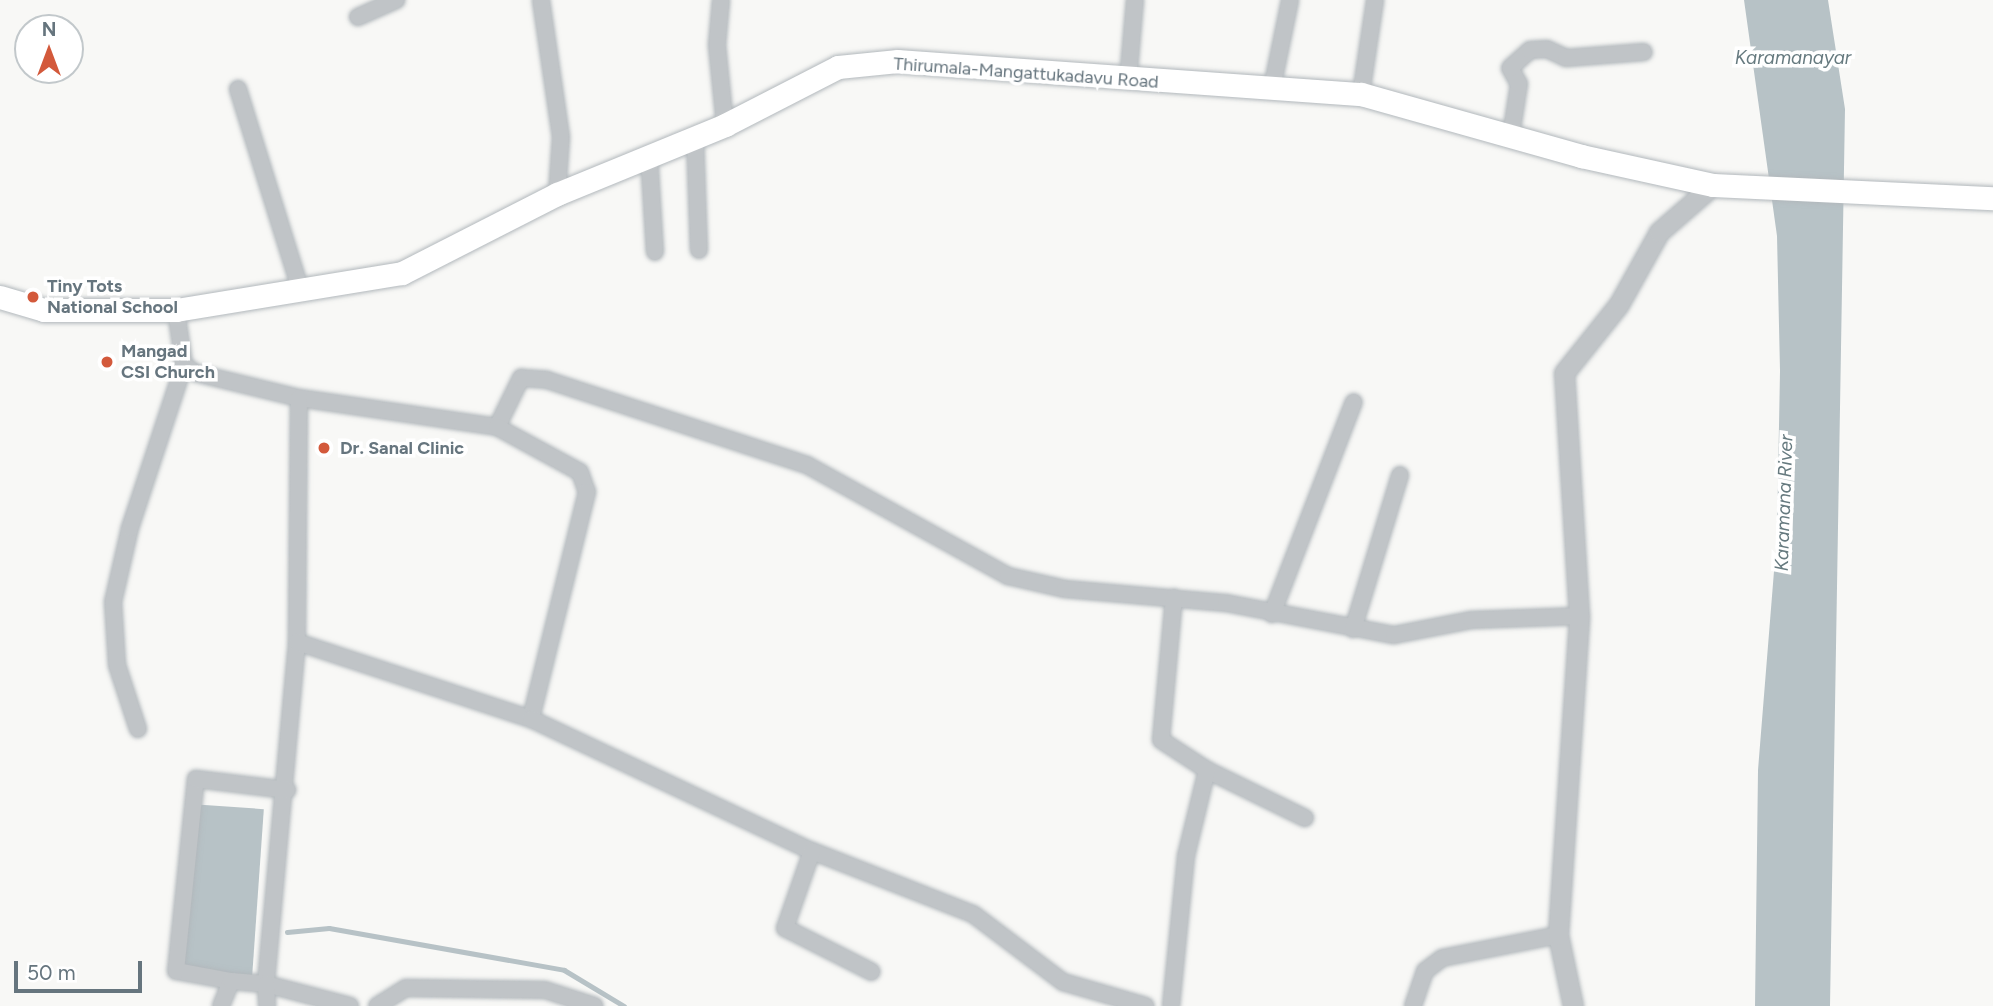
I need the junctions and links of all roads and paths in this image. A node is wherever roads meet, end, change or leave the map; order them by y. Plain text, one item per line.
1 (396, 0) edge
2 (541, 0) edge
3 (721, 0) edge
4 (1135, 0) edge
5 (1290, 0) edge
6 (1375, 0) edge
7 (358, 17) dead end
8 (1644, 52) dead end
9 (1128, 81) junction
10 (1272, 88) junction
11 (237, 89) dead end
12 (1361, 94) junction
13 (725, 125) junction
14 (1511, 135) junction
15 (695, 137) junction
16 (649, 156) junction
17 (1713, 185) junction
18 (557, 194) junction
19 (1993, 198) edge
20 (699, 250) dead end
21 (655, 252) dead end
22 (301, 291) junction
23 (0, 297) edge
24 (176, 310) junction
25 (184, 365) junction
26 (299, 398) junction
27 (1354, 402) dead end
28 (497, 427) junction
29 (1401, 475) dead end
30 (1174, 598) junction
31 (1272, 614) junction
32 (1579, 616) junction
33 (1353, 629) junction
34 (297, 642) junction
35 (531, 719) junction
36 (138, 729) dead end
37 (1207, 770) junction
38 (287, 790) junction
39 (1305, 818) dead end
40 (812, 851) junction
41 (1558, 935) junction
42 (872, 972) dead end
43 (231, 981) junction
44 (266, 984) junction
45 (545, 998) edge
46 (1140, 1005) edge
47 (221, 1006) edge
48 (267, 1006) edge
49 (350, 1006) edge
50 (377, 1006) edge
51 (595, 1006) edge
52 (1171, 1006) edge
53 (1413, 1006) edge
54 (1573, 1006) edge

1 - 7 street
2 - 18 street
3 - 13 street
4 - 9 street
5 - 10 street
6 - 12 street
8 - 14 street
9 - 10 main road, Thirumala-Mangattukadavu Road
9 - 13 main road, Thirumala-Mangattukadavu Road
10 - 12 main road, Thirumala-Mangattukadavu Road
11 - 22 street
12 - 14 main road, Thirumala-Mangattukadavu Road
13 - 15 main road, Thirumala-Mangattukadavu Road
14 - 17 main road, Thirumala-Mangattukadavu Road
15 - 16 main road, Thirumala-Mangattukadavu Road
15 - 20 street
16 - 18 main road, Thirumala-Mangattukadavu Road
16 - 21 street
17 - 19 main road, Thirumala-Mangattukadavu Road
17 - 32 street
18 - 22 main road, Thirumala-Mangattukadavu Road
22 - 24 main road, Thirumala-Mangattukadavu Road
23 - 24 main road, Thirumala-Mangattukadavu Road
24 - 25 street
25 - 26 street
25 - 36 street
26 - 28 street
26 - 34 street
27 - 31 street
28 - 30 street
28 - 35 street
29 - 33 street
30 - 31 street
30 - 37 street
31 - 33 street
32 - 33 street
32 - 41 street
34 - 35 street
34 - 38 street
35 - 40 street
37 - 39 street
37 - 52 street
38 - 43 street
38 - 44 street
40 - 42 street
40 - 46 street
41 - 53 street
41 - 54 street
43 - 44 street
43 - 47 street
44 - 48 street
44 - 49 street
45 - 50 street
45 - 51 street

